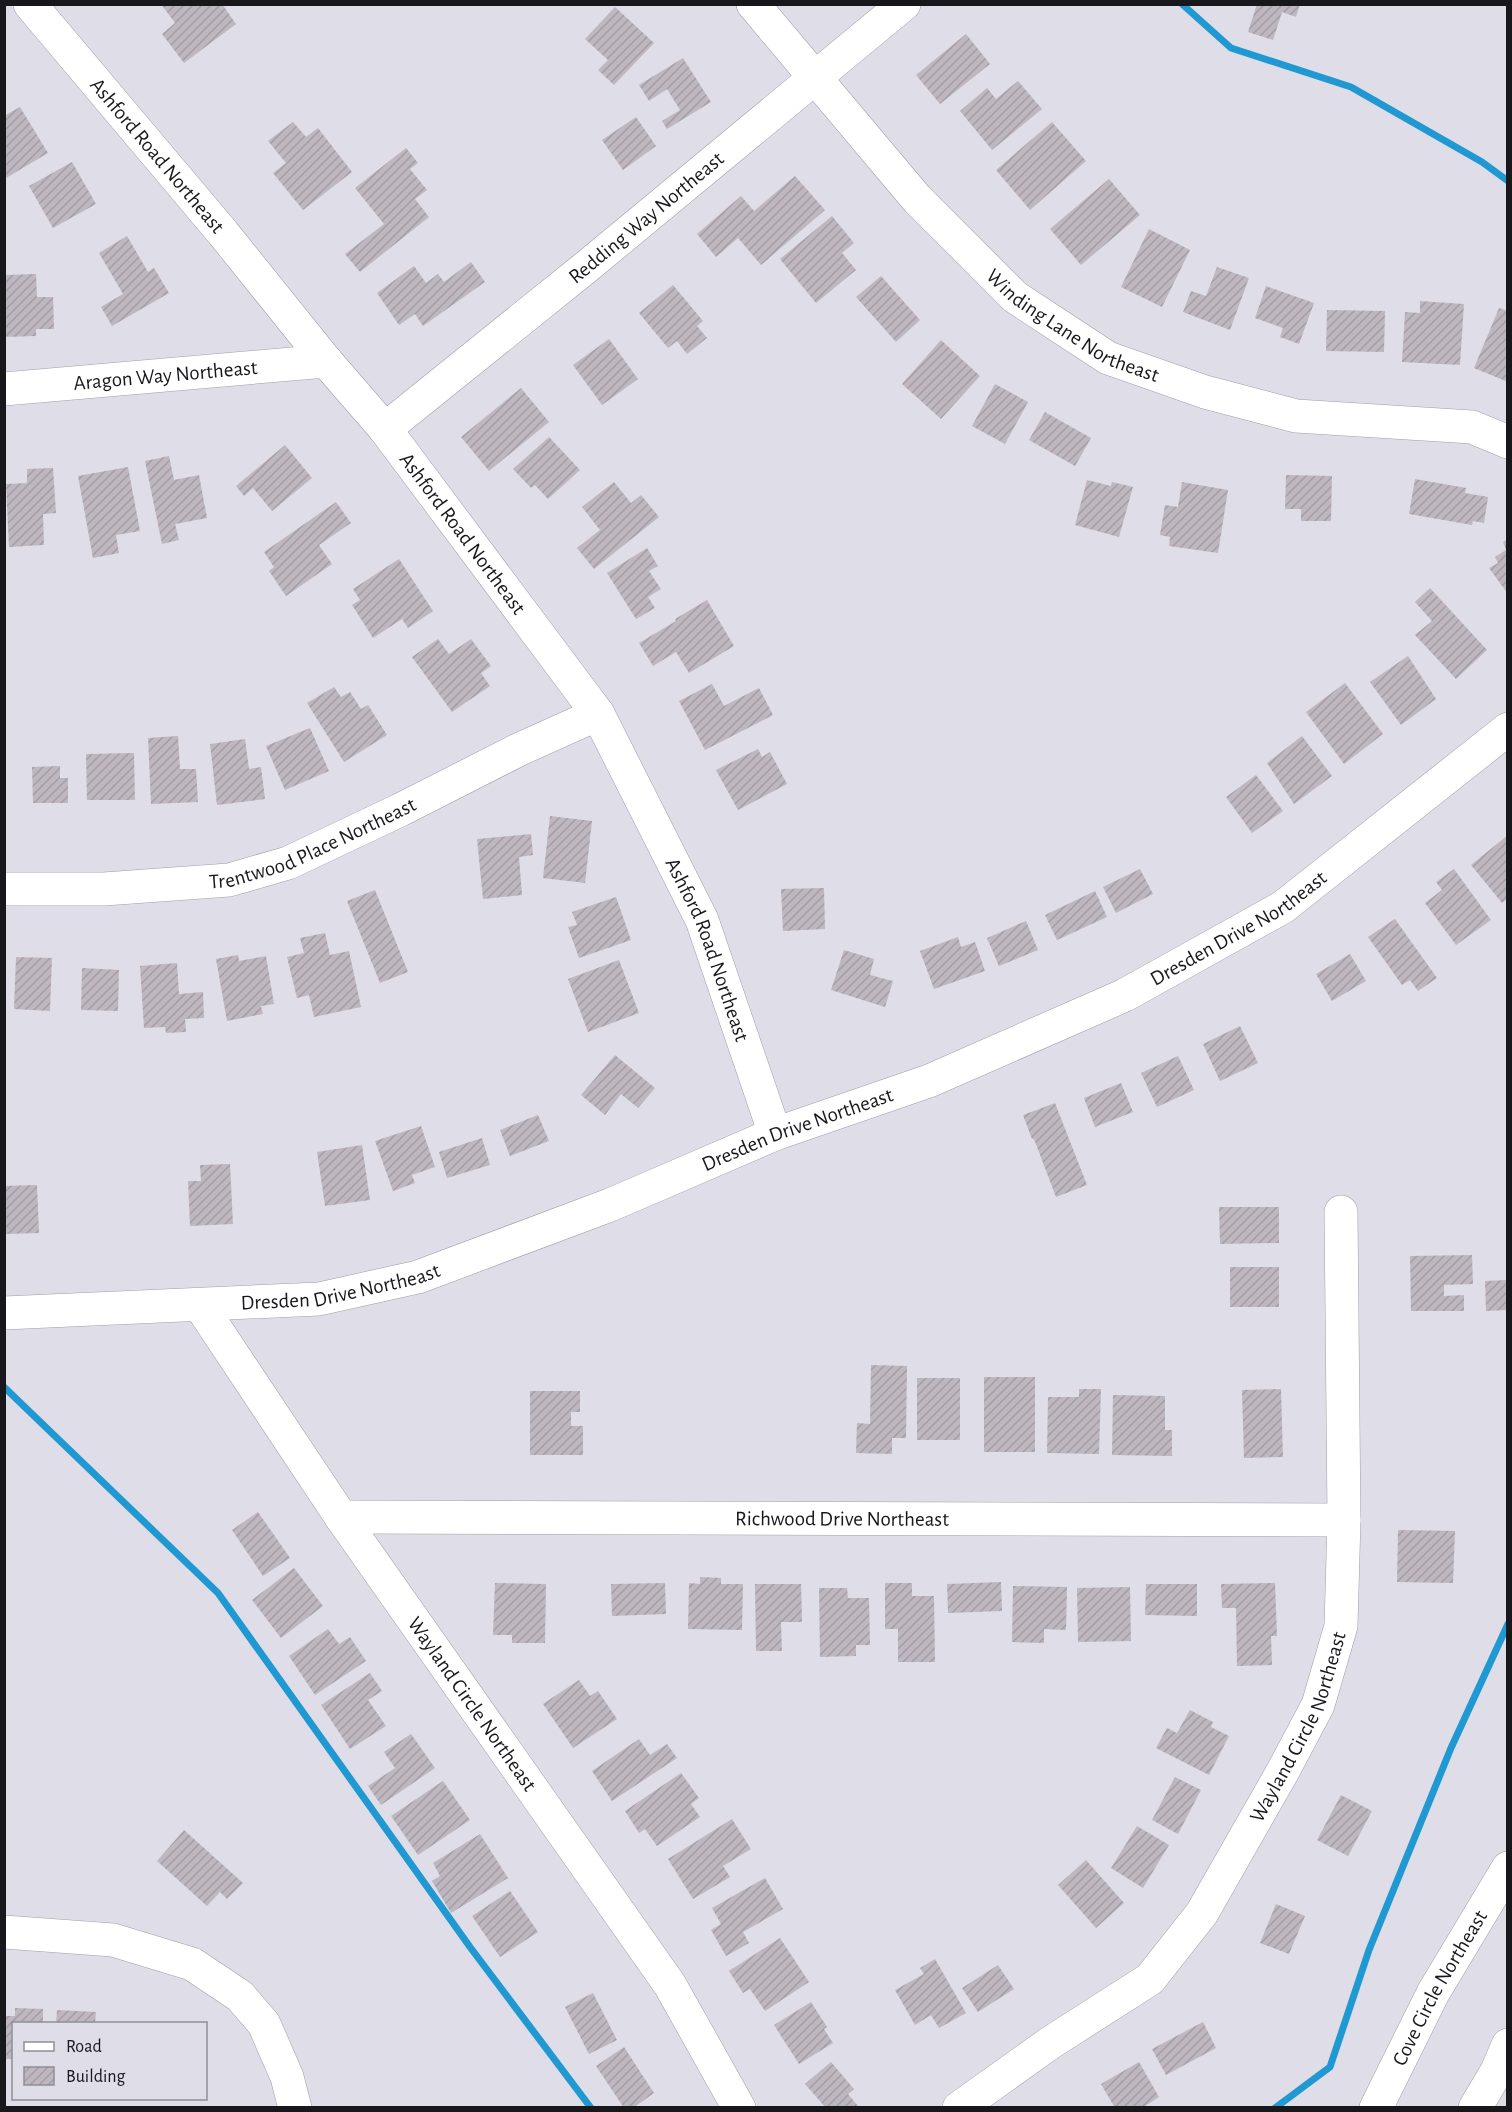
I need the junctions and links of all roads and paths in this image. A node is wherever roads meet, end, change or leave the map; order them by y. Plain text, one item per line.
1 (30, 4) edge
2 (753, 4) edge
3 (904, 4) edge
4 (814, 79) junction
5 (326, 361) junction
6 (4, 389) edge
7 (385, 429) junction
8 (1508, 442) edge
9 (598, 714) junction
10 (1508, 729) edge
11 (4, 889) edge
12 (775, 1134) junction
13 (1341, 1212) dead end
14 (200, 1305) junction
15 (4, 1313) edge
16 (341, 1517) junction
17 (1344, 1520) junction
18 (1508, 1868) edge
19 (4, 1932) edge
20 (1508, 2045) edge
21 (295, 2108) edge
22 (739, 2108) edge
23 (959, 2108) edge
24 (1376, 2108) edge
25 (1475, 2108) edge

1 - 5 street, Ashford Road Northeast
2 - 4 street, Winding Lane Northeast
3 - 4 street, Redding Way Northeast
4 - 7 street, Redding Way Northeast
4 - 8 street, Winding Lane Northeast
5 - 6 street, Aragon Way Northeast
5 - 7 street, Ashford Road Northeast
7 - 9 street, Ashford Road Northeast
9 - 11 street, Trentwood Place Northeast
9 - 12 street, Ashford Road Northeast
10 - 12 street, Dresden Drive Northeast
12 - 14 street, Dresden Drive Northeast
13 - 17 street, Wayland Circle Northeast
14 - 15 street, Dresden Drive Northeast
14 - 16 street, Wayland Circle Northeast
16 - 17 street, Richwood Drive Northeast
16 - 22 street, Wayland Circle Northeast
17 - 23 street, Wayland Circle Northeast
18 - 24 street, Cove Circle Northeast
19 - 21 street
20 - 25 street

